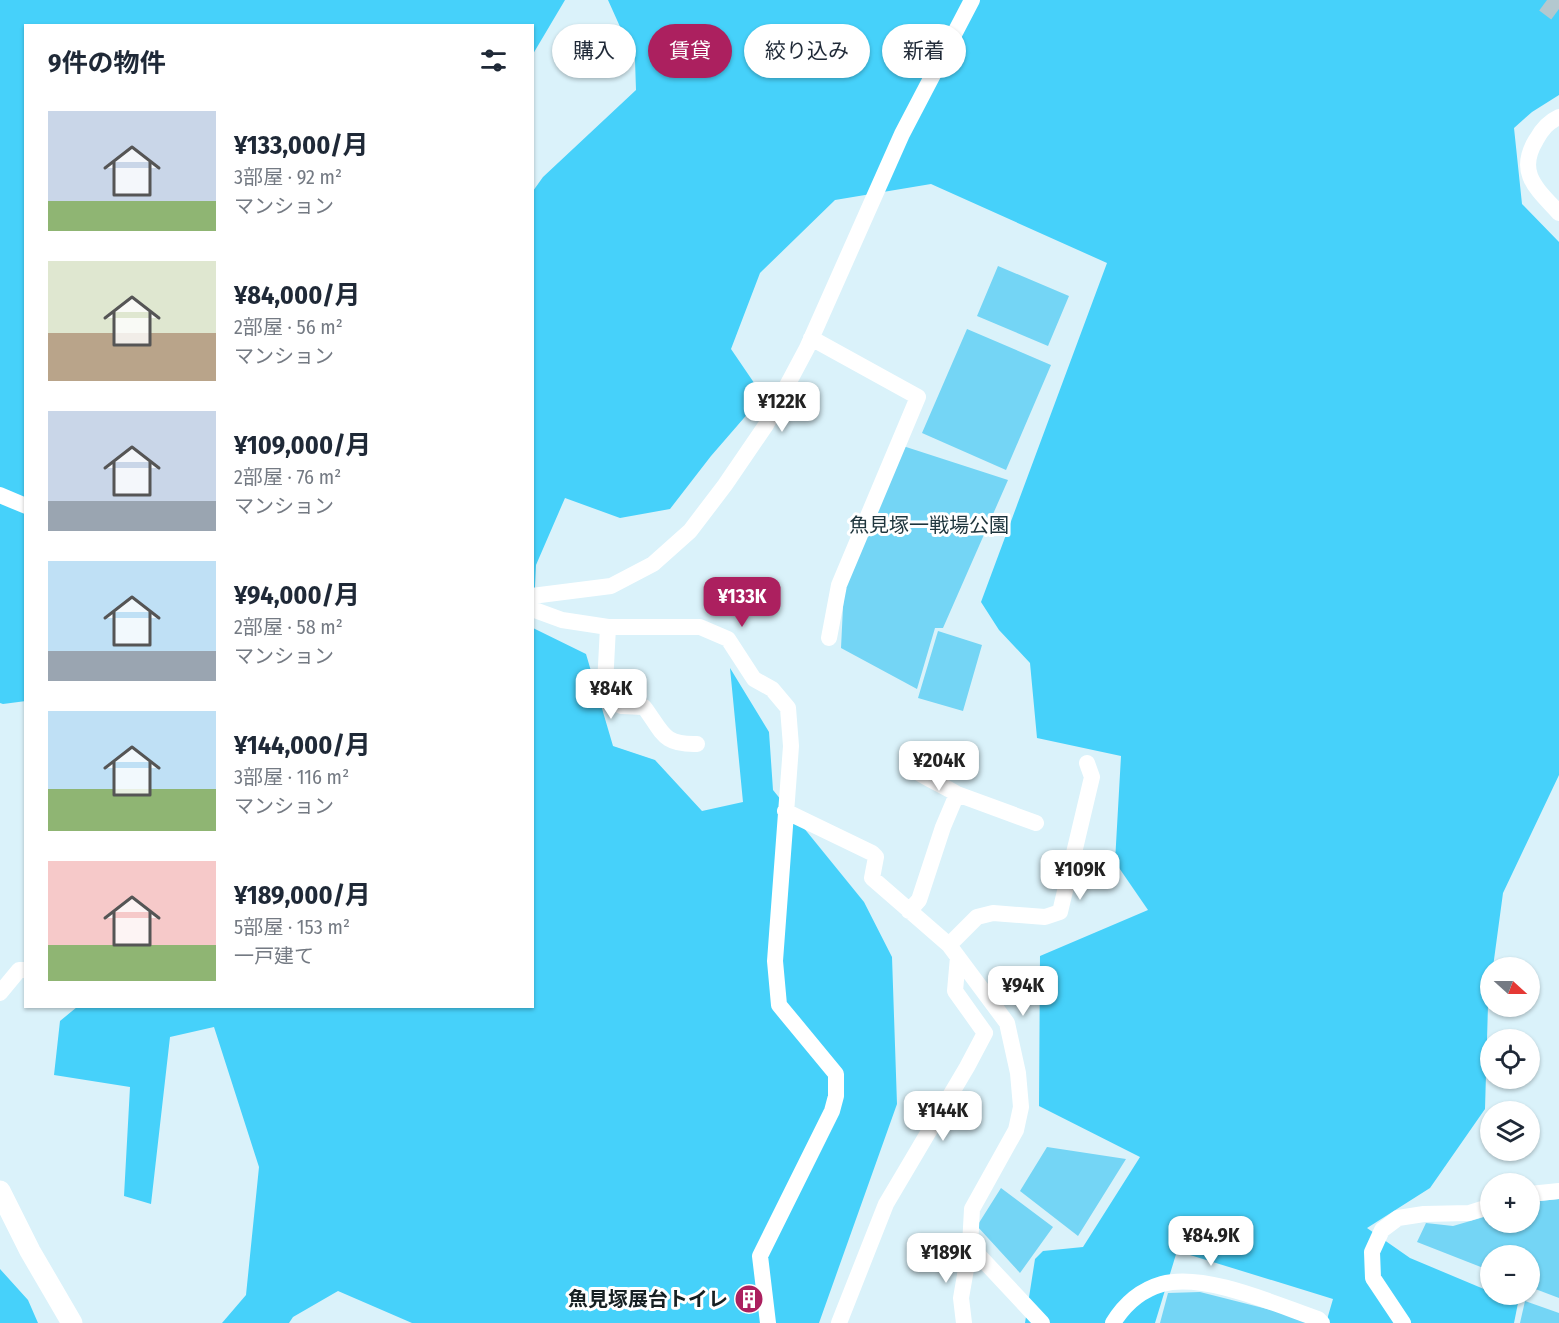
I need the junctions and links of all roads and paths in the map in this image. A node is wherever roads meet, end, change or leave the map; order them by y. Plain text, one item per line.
1 (972, 0) edge
2 (1559, 117) edge
3 (1559, 213) edge
4 (811, 338) junction
5 (0, 495) edge
6 (24, 505) edge
7 (534, 596) edge
8 (534, 610) edge
9 (608, 627) junction
10 (829, 638) dead end
11 (697, 744) dead end
12 (1087, 763) dead end
13 (910, 767) dead end
14 (957, 794) junction
15 (785, 811) junction
16 (1036, 823) dead end
17 (909, 910) junction
18 (953, 951) junction
19 (24, 970) edge
20 (0, 993) edge
21 (0, 1191) edge
22 (1559, 1191) edge
23 (1540, 1193) edge
24 (1480, 1210) edge
25 (970, 1246) junction
26 (72, 1323) edge
27 (768, 1323) edge
28 (839, 1323) edge
29 (964, 1323) edge
30 (1042, 1323) edge
31 (1113, 1323) edge
32 (1322, 1323) edge
33 (1402, 1323) edge

1 - 4 street
2 - 3 street
4 - 7 street
4 - 10 street
5 - 6 street
8 - 9 street
9 - 11 street
9 - 15 street
12 - 18 street
13 - 14 street
14 - 16 street
14 - 17 street
15 - 17 street
15 - 27 street
17 - 18 street
18 - 25 street
18 - 28 street
19 - 20 street
21 - 26 main road
22 - 23 street
24 - 33 street
25 - 29 street
25 - 30 street
31 - 32 street

